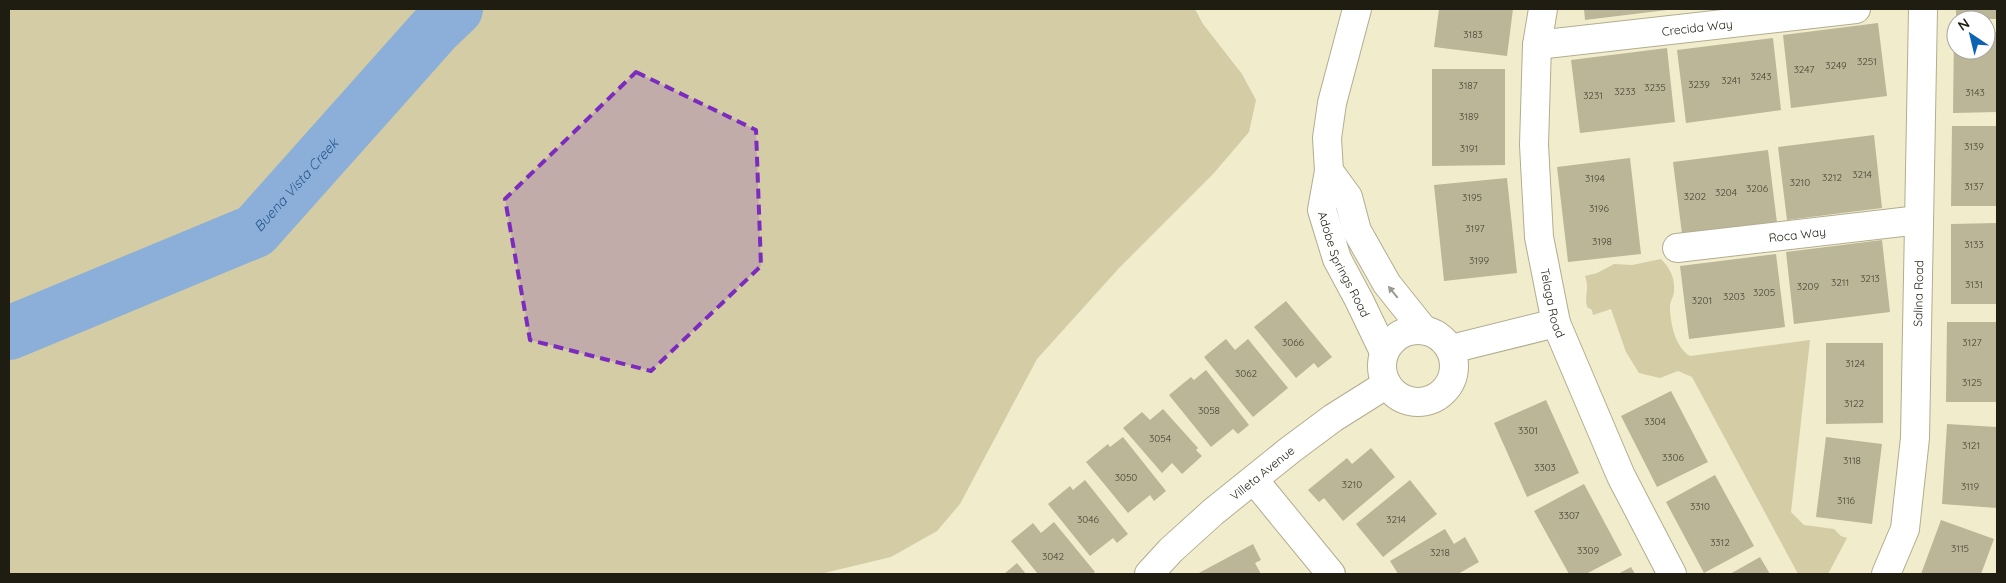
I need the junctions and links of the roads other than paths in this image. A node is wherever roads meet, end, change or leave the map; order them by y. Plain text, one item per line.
1 (1357, 9) edge
2 (1543, 9) edge
3 (1856, 9) edge
4 (1923, 9) edge
5 (1537, 45) junction
6 (1329, 172) junction
7 (1919, 220) junction
8 (1677, 248) dead end
9 (1556, 323) junction
10 (1424, 329) junction
11 (1451, 349) junction
12 (1384, 352) junction
13 (1387, 384) junction
14 (1254, 480) junction
15 (1149, 574) edge
16 (1331, 574) edge
17 (1672, 574) edge
18 (1886, 574) edge

1 - 6 street, Adobe Springs Road
2 - 5 street, Telaga Road
3 - 5 street, Crecida Way
4 - 7 street, Salina Road
5 - 9 street, Telaga Road
10 -> 6 street, Adobe Springs Road
6 - 12 street, Adobe Springs Road
7 - 8 street, Roca Way
7 - 18 street, Salina Road
9 - 11 street
9 - 17 street, Telaga Road
10 - 11 street
10 - 12 street
11 - 13 street
12 - 13 street
13 - 14 street, Villeta Avenue
14 - 15 street, Villeta Avenue
14 - 16 street

